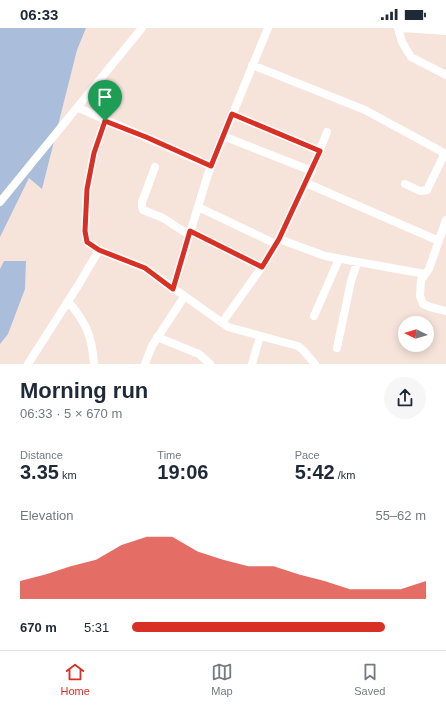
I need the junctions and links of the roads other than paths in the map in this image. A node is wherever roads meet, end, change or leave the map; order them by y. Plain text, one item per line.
1 (142, 28) edge
2 (268, 28) edge
3 (398, 28) edge
4 (403, 28) edge
5 (446, 31) edge
6 (252, 65) junction
7 (446, 75) edge
8 (81, 109) dead end
9 (232, 114) junction
10 (105, 121) junction
11 (327, 132) dead end
12 (223, 136) junction
13 (320, 151) junction
14 (445, 153) edge
15 (211, 166) junction
16 (155, 167) dead end
17 (312, 171) junction
18 (306, 183) junction
19 (405, 184) dead end
20 (0, 202) edge
21 (198, 207) junction
22 (446, 220) edge
23 (190, 233) junction
24 (278, 241) junction
25 (439, 241) junction
26 (99, 250) junction
27 (339, 259) junction
28 (357, 263) junction
29 (262, 267) junction
30 (425, 274) junction
31 (173, 289) junction
32 (184, 297) junction
33 (68, 301) junction
34 (446, 311) edge
35 (314, 316) dead end
36 (222, 323) junction
37 (260, 336) junction
38 (157, 337) junction
39 (337, 348) dead end
40 (28, 364) edge
41 (94, 364) edge
42 (145, 364) edge
43 (210, 364) edge
44 (252, 364) edge
45 (314, 364) edge

1 - 20 street
2 - 6 street
3 - 7 street
4 - 5 street
6 - 9 street
6 - 14 street
8 - 10 street
9 - 12 street
9 - 13 street
10 - 15 street
10 - 26 street
11 - 13 street
12 - 15 street
12 - 17 street
13 - 17 street
14 - 19 street
15 - 21 street
16 - 23 street
17 - 18 street
18 - 24 street
18 - 25 street
21 - 23 street
21 - 24 street
22 - 25 street
23 - 29 street
23 - 31 street
24 - 27 street
24 - 29 street
25 - 30 street
26 - 31 street
26 - 33 street
27 - 28 street
27 - 35 street
28 - 30 street
28 - 39 street
29 - 36 street
30 - 34 street
31 - 32 street
32 - 36 street
32 - 38 street
33 - 40 street
33 - 41 street
36 - 37 street
37 - 44 street
37 - 45 street
38 - 42 street
38 - 43 street

